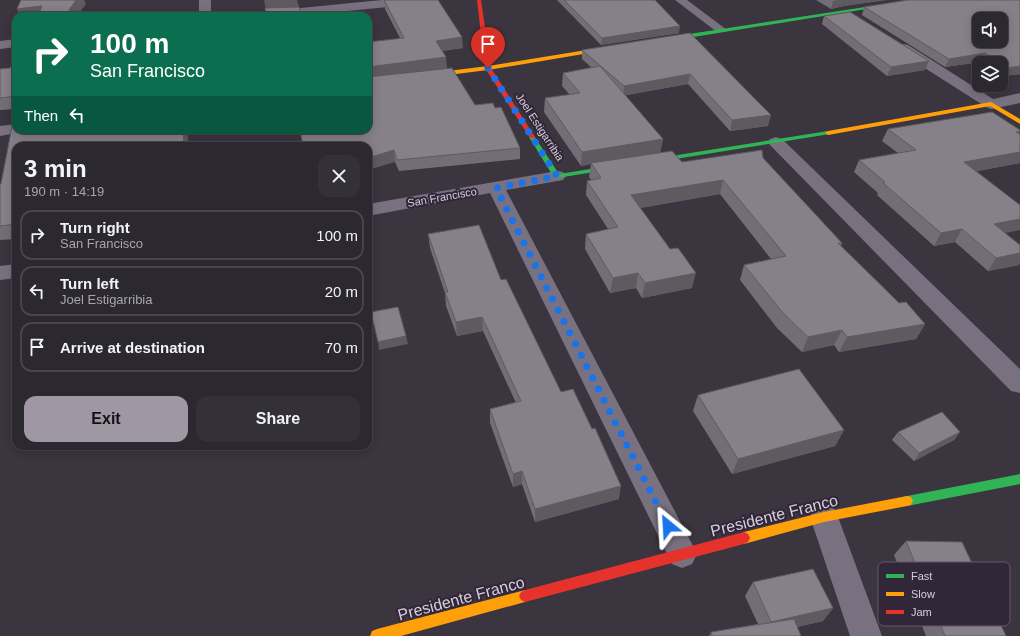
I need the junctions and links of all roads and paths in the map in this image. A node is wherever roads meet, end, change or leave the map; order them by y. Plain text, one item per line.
1 (205, 0) edge
2 (418, 0) edge
3 (479, 0) edge
4 (680, 0) edge
5 (920, 0) edge
6 (894, 2) edge
7 (844, 11) junction
8 (205, 12) edge
9 (300, 12) edge
10 (864, 24) edge
11 (721, 30) junction
12 (891, 41) edge
13 (651, 42) edge
14 (12, 44) edge
15 (0, 45) edge
16 (620, 47) edge
17 (488, 68) junction
18 (372, 82) edge
19 (1020, 98) edge
20 (991, 104) junction
21 (1020, 122) edge
22 (12, 130) edge
23 (0, 131) edge
24 (776, 142) junction
25 (557, 176) junction
26 (496, 188) junction
27 (372, 209) edge
28 (12, 272) edge
29 (0, 273) edge
30 (1020, 384) edge
31 (1020, 479) edge
32 (824, 517) junction
33 (682, 554) junction
34 (377, 636) edge
35 (866, 636) edge

1 - 8 street
2 - 9 street
3 - 17 street, Joel Estigarribia
4 - 11 lane
5 - 6 street
6 - 7 street
7 - 10 street
7 - 11 street
11 - 13 street
12 - 20 street
14 - 15 street
16 - 17 street
17 - 18 street
17 - 25 street, Joel Estigarribia
19 - 20 street
20 - 21 street
20 - 24 street, San Francisco
22 - 23 street
24 - 25 street, San Francisco
24 - 30 street
25 - 26 street, San Francisco
26 - 27 street, San Francisco
26 - 33 street
28 - 29 street
31 - 32 street, Presidente Franco
32 - 33 street, Presidente Franco
32 - 35 street
33 - 34 street, Presidente Franco

